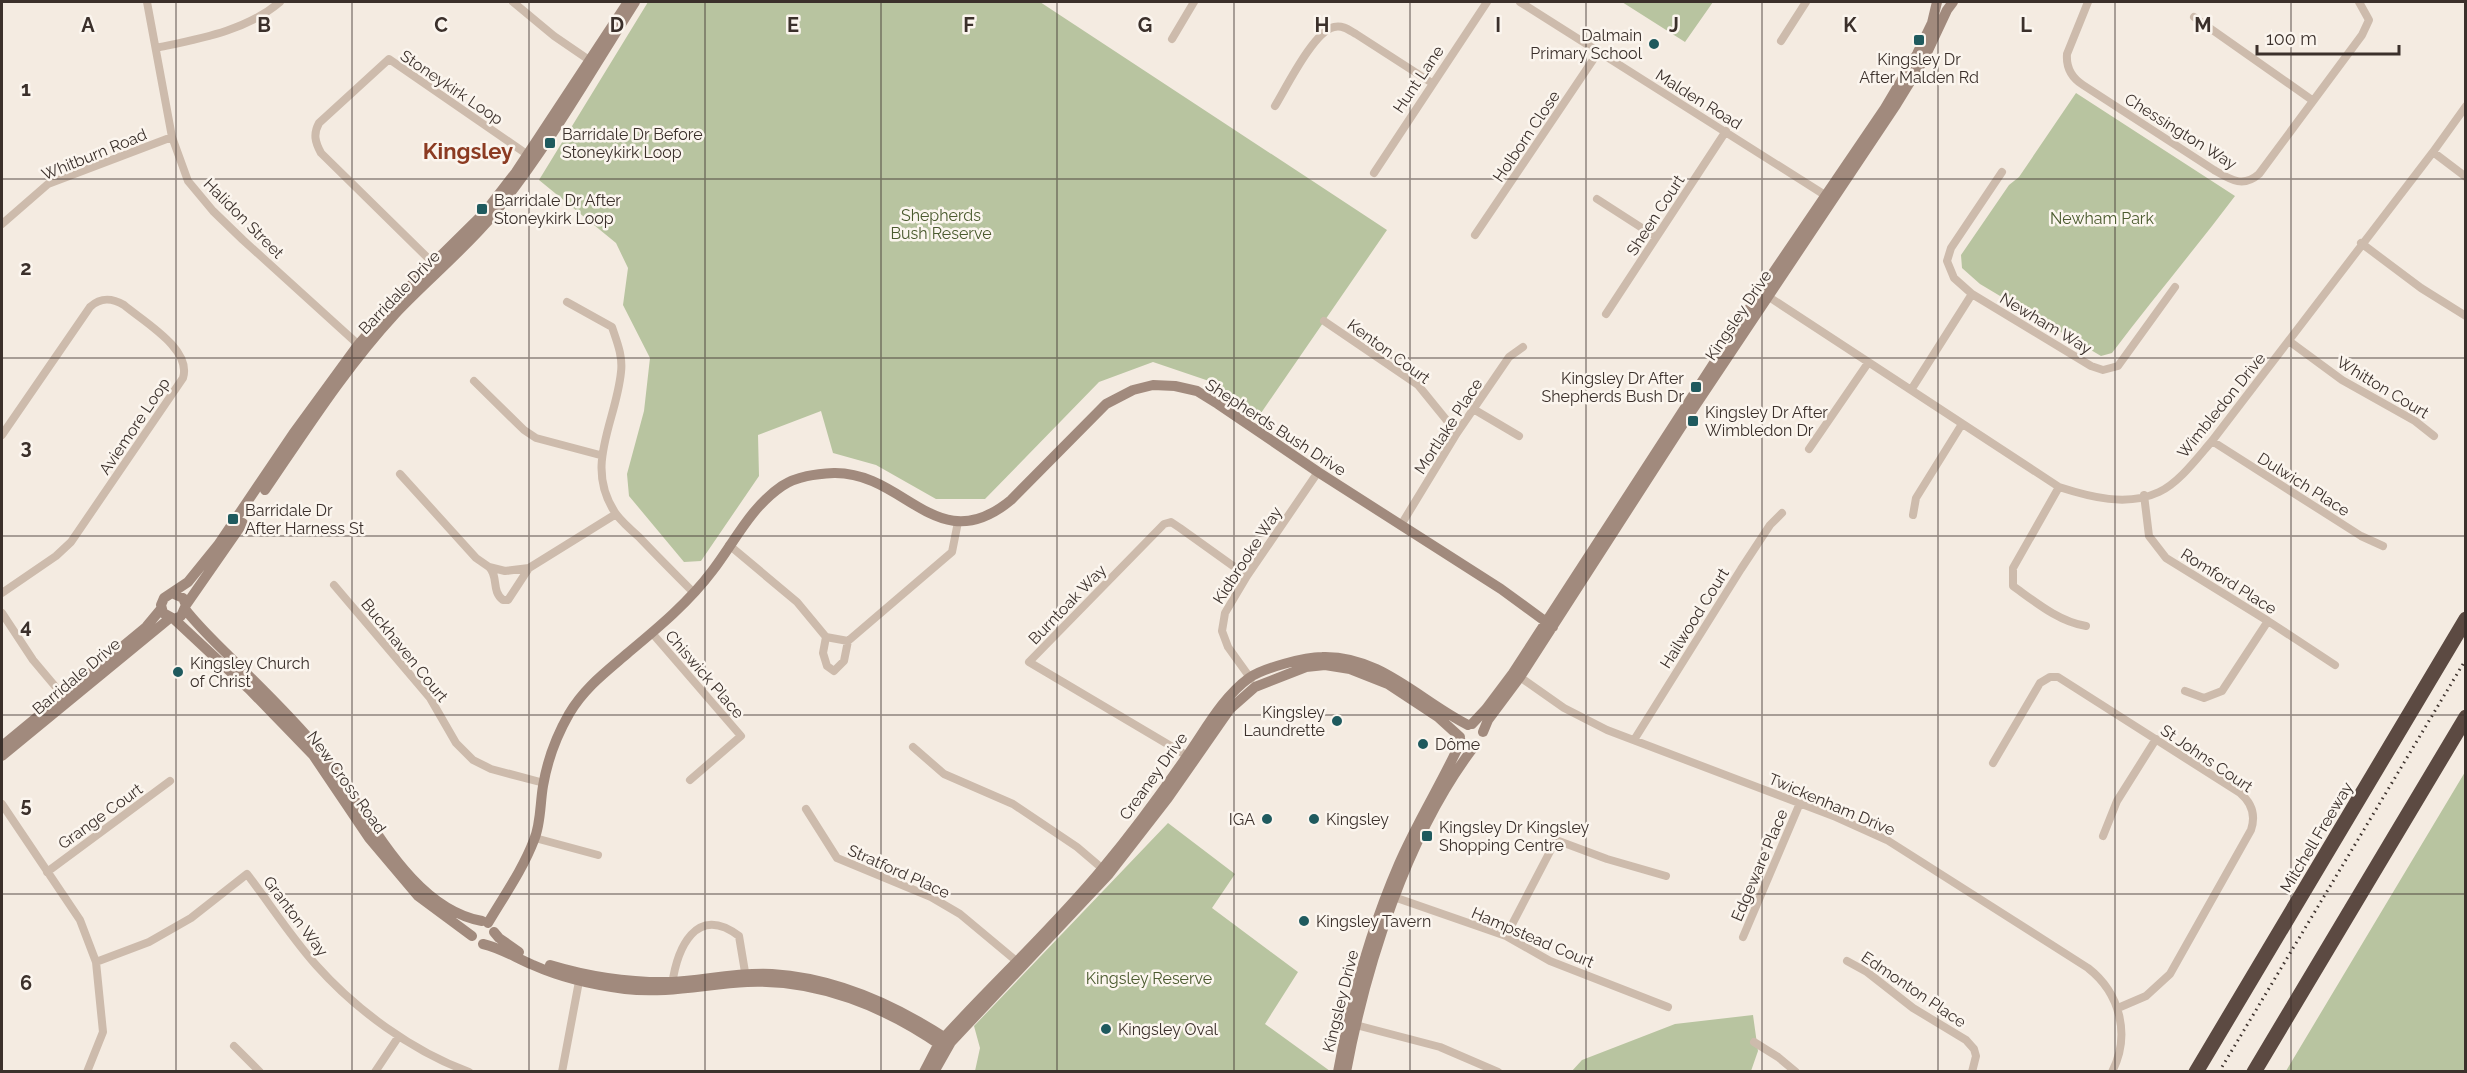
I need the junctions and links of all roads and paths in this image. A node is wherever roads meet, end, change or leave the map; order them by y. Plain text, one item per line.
1 (147, 2) edge
2 (280, 2) edge
3 (513, 2) edge
4 (627, 2) edge
5 (635, 2) edge
6 (1194, 2) edge
7 (1487, 2) edge
8 (1521, 2) edge
9 (1806, 2) edge
10 (1937, 2) edge
11 (1944, 2) edge
12 (1954, 2) edge
13 (2088, 2) edge
14 (2359, 2) edge
15 (2194, 17) dead end
16 (1172, 39) dead end
17 (1781, 41) dead end
18 (156, 48) junction
19 (1599, 51) junction
20 (593, 63) junction
21 (1432, 83) junction
22 (2312, 100) junction
23 (1275, 106) dead end
24 (2466, 106) edge
25 (1726, 131) junction
26 (172, 137) junction
27 (2433, 152) junction
28 (531, 157) junction
29 (2002, 172) dead end
30 (1374, 173) dead end
31 (2466, 177) edge
32 (1597, 199) dead end
33 (1830, 199) junction
34 (2, 224) edge
35 (1475, 235) dead end
36 (1656, 237) junction
37 (2361, 243) junction
38 (437, 268) junction
39 (2175, 287) dead end
40 (1764, 294) junction
41 (1972, 294) junction
42 (567, 302) dead end
43 (1606, 314) dead end
44 (2466, 316) edge
45 (1324, 321) dead end
46 (2289, 340) junction
47 (361, 347) junction
48 (1523, 347) dead end
49 (1868, 363) junction
50 (474, 381) dead end
51 (1911, 390) junction
52 (1475, 410) junction
53 (1962, 424) junction
54 (1457, 433) junction
55 (2, 435) edge
56 (1519, 436) dead end
57 (2434, 436) dead end
58 (2212, 441) junction
59 (1809, 449) dead end
60 (600, 455) junction
61 (1318, 472) junction
62 (400, 474) dead end
63 (2059, 487) junction
64 (2144, 495) junction
65 (1782, 513) dead end
66 (616, 514) junction
67 (1913, 515) dead end
68 (958, 522) junction
69 (1401, 525) junction
70 (729, 545) junction
71 (2383, 546) dead end
72 (489, 567) junction
73 (529, 568) junction
74 (1247, 576) junction
75 (334, 585) dead end
76 (2, 593) edge
77 (694, 593) junction
78 (174, 594) junction
79 (186, 607) junction
80 (161, 609) junction
81 (2, 613) edge
82 (2466, 613) edge
83 (172, 618) junction
84 (2466, 619) edge
85 (2268, 621) junction
86 (1551, 622) junction
87 (2086, 626) dead end
88 (652, 633) junction
89 (826, 637) junction
90 (848, 641) junction
91 (2449, 646) junction
92 (2335, 665) dead end
93 (1516, 675) junction
94 (1252, 682) junction
95 (2185, 691) dead end
96 (66, 699) junction
97 (2466, 717) edge
98 (1470, 724) junction
99 (1484, 732) junction
100 (1460, 739) junction
101 (2156, 739) junction
102 (1634, 741) junction
103 (2, 746) edge
104 (913, 747) dead end
105 (1473, 748) junction
106 (2, 756) edge
107 (1191, 758) junction
108 (1993, 763) dead end
109 (690, 780) dead end
110 (170, 781) dead end
111 (544, 783) junction
112 (2, 804) edge
113 (1800, 804) junction
114 (806, 809) dead end
115 (2103, 836) dead end
116 (535, 838) junction
117 (598, 855) dead end
118 (1106, 871) junction
119 (47, 872) junction
120 (1666, 876) dead end
121 (1390, 896) junction
122 (488, 925) junction
123 (471, 936) junction
124 (1506, 936) junction
125 (1743, 937) dead end
126 (483, 944) junction
127 (1847, 961) dead end
128 (96, 962) junction
129 (1020, 964) junction
130 (580, 978) junction
131 (746, 978) junction
132 (671, 986) junction
133 (1668, 1006) dead end
134 (2118, 1008) junction
135 (1351, 1024) junction
136 (399, 1035) junction
137 (1754, 1042) dead end
138 (945, 1043) junction
139 (234, 1046) dead end
140 (87, 1071) edge
141 (260, 1071) edge
142 (375, 1071) edge
143 (469, 1071) edge
144 (562, 1071) edge
145 (924, 1071) edge
146 (934, 1071) edge
147 (1338, 1071) edge
148 (1346, 1071) edge
149 (1498, 1071) edge
150 (1796, 1071) edge
151 (1972, 1071) edge
152 (2112, 1071) edge
153 (2196, 1071) edge
154 (2254, 1071) edge

1 - 18 street, Halidon Street
2 - 18 street
3 - 20 street
4 - 20 street, Barridale Drive
5 - 20 street, Barridale Drive
6 - 16 street
7 - 21 street, Hunt Lane
8 - 19 street, Malden Road
9 - 17 street
10 - 33 street, Kingsley Drive
11 - 12 street
12 - 33 street, Kingsley Drive
13 - 22 street, Chessington Way
14 - 22 street, Chessington Way
15 - 22 street
18 - 26 street, Halidon Street
19 - 25 street, Malden Road
19 - 35 street, Holborn Close
20 - 28 street, Barridale Drive
21 - 23 street
21 - 30 street, Hunt Lane
24 - 27 street, Wimbledon Drive
25 - 33 street, Malden Road
25 - 36 street, Sheen Court
26 - 34 street, Whitburn Road
26 - 47 street, Halidon Street
27 - 31 street
27 - 37 street, Wimbledon Drive
28 - 38 street, Barridale Drive
28 - 38 street, Stoneykirk Loop
29 - 41 street, Newham Way
32 - 36 street
33 - 40 street, Kingsley Drive
36 - 43 street, Sheen Court
37 - 44 street
37 - 46 street, Wimbledon Drive
38 - 47 street, Barridale Drive
39 - 41 street, Newham Way
40 - 49 street, Wimbledon Drive
40 - 86 street, Kingsley Drive
41 - 51 street
42 - 60 street
45 - 54 street, Kenton Court
46 - 57 street, Whitton Court
46 - 58 street, Wimbledon Drive
47 - 78 street, Barridale Drive
47 - 79 street, Barridale Drive
48 - 52 street, Mortlake Place
49 - 51 street, Wimbledon Drive
49 - 59 street
50 - 60 street
51 - 53 street, Wimbledon Drive
52 - 54 street, Mortlake Place
52 - 56 street
53 - 63 street, Wimbledon Drive
53 - 67 street
54 - 69 street, Mortlake Place
55 - 76 street, Aviemore Loop
58 - 64 street, Wimbledon Drive
58 - 71 street, Dulwich Place
60 - 66 street
61 - 68 street, Shepherds Bush Drive
61 - 69 street, Shepherds Bush Drive
61 - 74 street, Kidbrooke Way
62 - 72 street
63 - 64 street, Wimbledon Drive
63 - 87 street
64 - 85 street, Romford Place
65 - 102 street, Hailwood Court
66 - 73 street
66 - 77 street
68 - 70 street, Shepherds Bush Drive
68 - 90 street
69 - 86 street, Shepherds Bush Drive
70 - 77 street, Shepherds Bush Drive
70 - 89 street
72 - 73 street
72 - 73 street
74 - 94 street, Kidbrooke Way
74 - 107 street, Burntoak Way
75 - 111 street, Buckhaven Court
77 - 88 street, Shepherds Bush Drive
78 - 79 street
78 - 80 street
79 - 83 street
79 - 122 street, New Cross Road
80 - 83 street
80 - 96 street, Barridale Drive
81 - 96 street
82 - 91 highway
83 - 96 street, Barridale Drive
83 - 123 street, New Cross Road
84 - 91 highway, Mitchell Freeway
85 - 92 street, Romford Place
85 - 95 street
86 - 93 street, Kingsley Drive
88 - 109 street, Chiswick Place
88 - 111 street, Shepherds Bush Drive
89 - 90 street
89 - 90 street
91 - 153 highway, Mitchell Freeway
93 - 98 street, Kingsley Drive
93 - 99 street, Kingsley Drive
93 - 102 street, Twickenham Drive
94 - 98 street, Creaney Drive
94 - 100 street, Creaney Drive
94 - 107 street, Creaney Drive
96 - 103 street, Barridale Drive
96 - 106 street, Barridale Drive
97 - 154 highway
98 - 99 street
98 - 100 street
99 - 105 street
100 - 105 street
100 - 121 street, Kingsley Drive
101 - 108 street, St Johns Court
101 - 115 street
101 - 134 street, St Johns Court
102 - 113 street, Twickenham Drive
104 - 118 street
105 - 121 street, Kingsley Drive
107 - 118 street, Creaney Drive
110 - 119 street, Grange Court
111 - 116 street, Shepherds Bush Drive
112 - 119 street
113 - 125 street, Edgeware Place
113 - 134 street, Twickenham Drive
114 - 129 street, Stratford Place
116 - 117 street
116 - 122 street, Shepherds Bush Drive
118 - 129 street, Creaney Drive
119 - 128 street
120 - 124 street
121 - 124 street, Hampstead Court
121 - 135 street, Kingsley Drive
122 - 123 street
122 - 126 street
122 - 130 street, New Cross Road
123 - 126 street
124 - 133 street, Hampstead Court
126 - 130 street, New Cross Road
127 - 151 street, Edmonton Place
128 - 136 street, Granton Way
128 - 140 street
129 - 138 street, Creaney Drive
130 - 132 street, New Cross Road
130 - 144 street
131 - 132 street, New Cross Road
131 - 132 street
131 - 138 street, New Cross Road
134 - 152 street, Twickenham Drive
135 - 147 street, Kingsley Drive
135 - 148 street, Kingsley Drive
135 - 149 street
136 - 142 street
136 - 143 street, Granton Way
137 - 150 street
138 - 145 street, Creaney Drive
138 - 146 street, Creaney Drive
139 - 141 street

